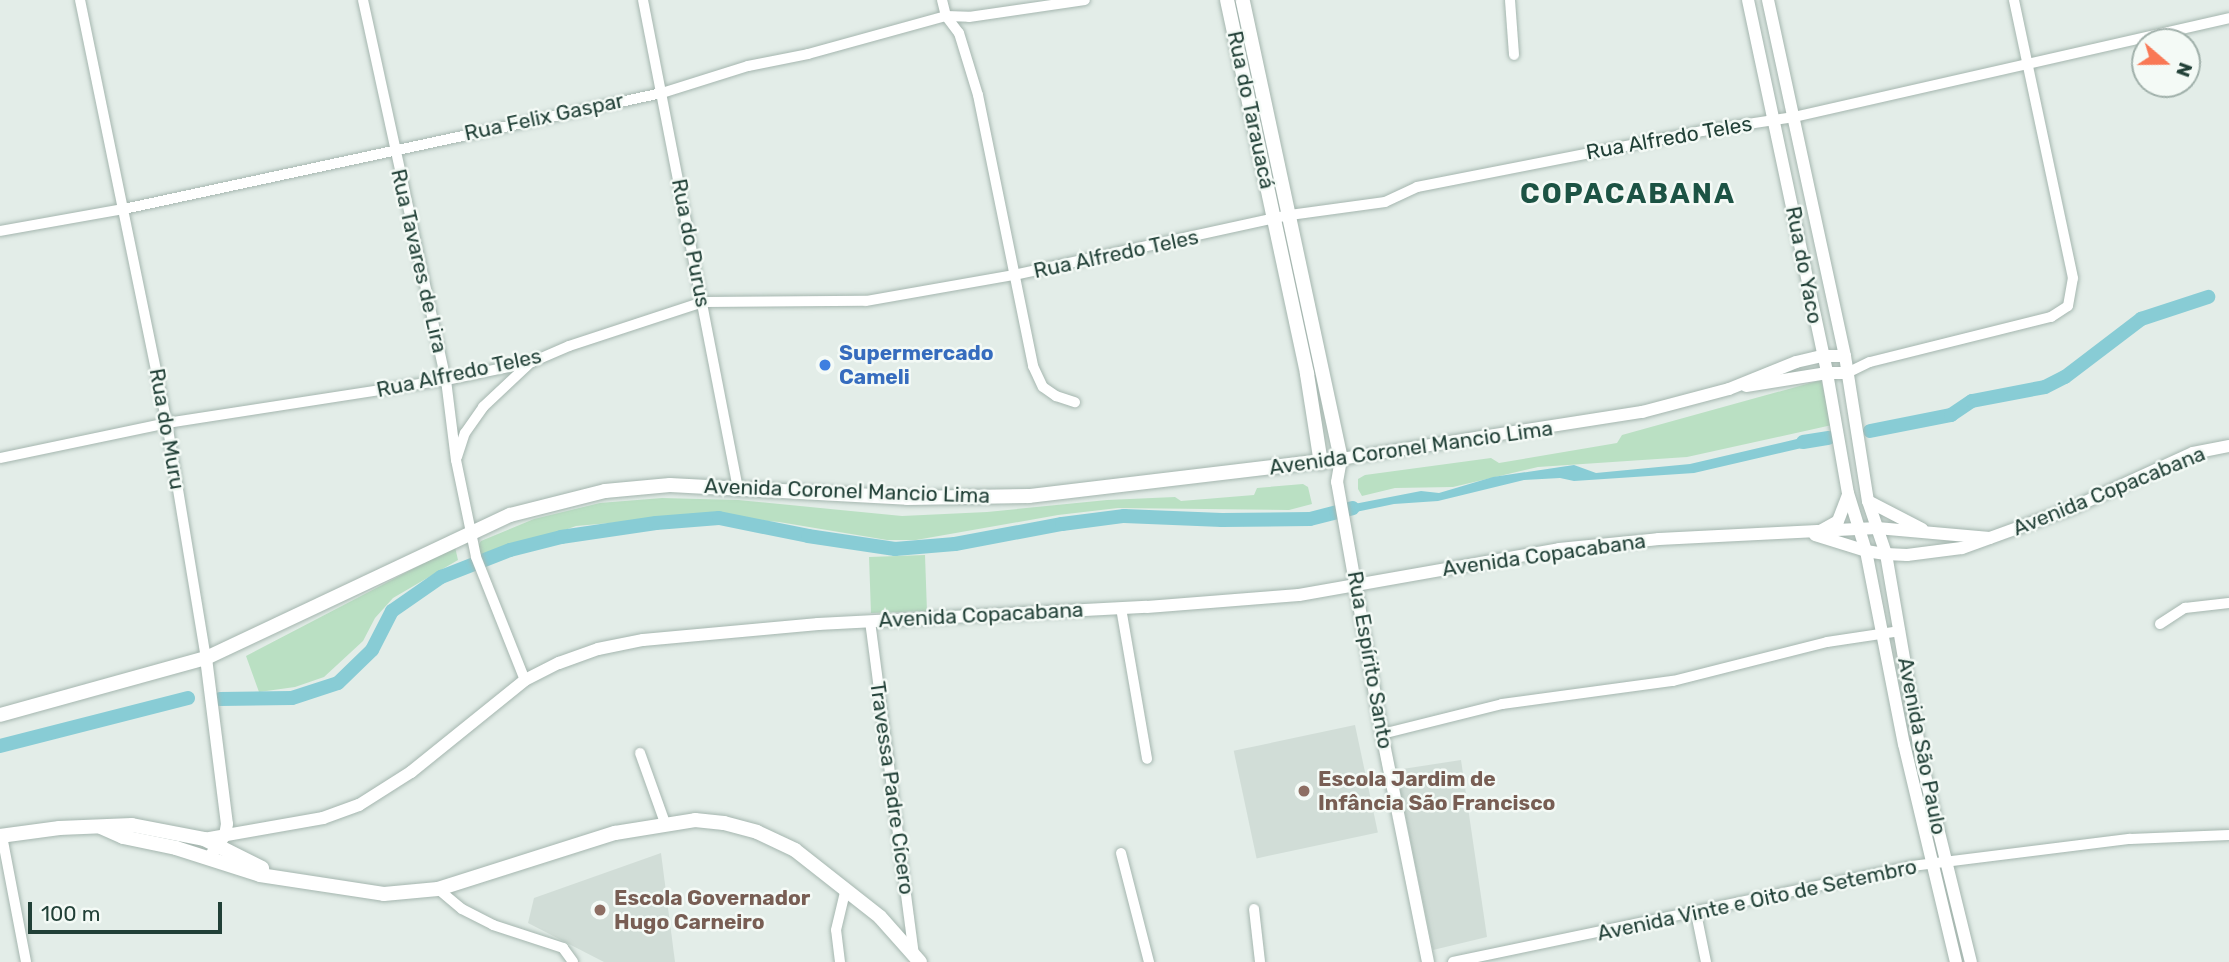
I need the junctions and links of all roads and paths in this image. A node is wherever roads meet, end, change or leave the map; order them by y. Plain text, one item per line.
1 (80, 0) edge
2 (363, 0) edge
3 (643, 0) edge
4 (942, 0) edge
5 (1085, 0) edge
6 (1227, 0) edge
7 (1243, 0) edge
8 (1510, 0) edge
9 (1748, 0) edge
10 (1768, 0) edge
11 (2014, 0) edge
12 (946, 16) junction
13 (2229, 18) edge
14 (1514, 55) dead end
15 (2026, 65) junction
16 (662, 93) junction
17 (1794, 117) junction
18 (1775, 120) junction
19 (393, 148) junction
20 (124, 209) junction
21 (1290, 215) junction
22 (1273, 221) junction
23 (0, 231) edge
24 (1014, 275) junction
25 (703, 302) junction
26 (1844, 355) junction
27 (1822, 356) junction
28 (532, 362) junction
29 (1870, 362) junction
30 (1827, 373) junction
31 (1847, 373) junction
32 (446, 380) junction
33 (1729, 389) junction
34 (1075, 402) dead end
35 (167, 423) junction
36 (2229, 446) edge
37 (0, 458) edge
38 (1341, 459) junction
39 (456, 460) junction
40 (1321, 463) junction
41 (1336, 482) junction
42 (738, 487) junction
43 (1848, 493) junction
44 (1868, 501) junction
45 (1877, 528) junction
46 (1860, 530) junction
47 (1925, 531) junction
48 (1812, 532) junction
49 (472, 534) junction
50 (1990, 538) junction
51 (1866, 551) junction
52 (1886, 554) junction
53 (1916, 554) junction
54 (1357, 583) junction
55 (1890, 583) junction
56 (2229, 603) edge
57 (1121, 608) junction
58 (870, 621) junction
59 (2160, 624) dead end
60 (1900, 631) junction
61 (1883, 634) junction
62 (206, 658) junction
63 (525, 680) junction
64 (0, 715) edge
65 (1382, 734) junction
66 (1918, 741) junction
67 (1904, 744) junction
68 (640, 752) dead end
69 (1147, 759) dead end
70 (665, 823) junction
71 (101, 827) junction
72 (2229, 835) edge
73 (1, 836) edge
74 (222, 839) junction
75 (1121, 853) dead end
76 (209, 858) junction
77 (1940, 863) junction
78 (279, 878) junction
79 (846, 888) junction
80 (438, 890) junction
81 (1254, 909) dead end
82 (1696, 913) junction
83 (917, 959) edge
84 (26, 962) edge
85 (573, 962) edge
86 (840, 962) edge
87 (1149, 962) edge
88 (1260, 962) edge
89 (1428, 962) edge
90 (1453, 962) edge
91 (1706, 962) edge
92 (1956, 962) edge
93 (1972, 962) edge

1 - 20 street, Rua do Muru
2 - 19 street, Rua Tavares de Lira
3 - 16 street, Rua do Purus
4 - 12 street
5 - 12 street, Rua Felix Gaspar
6 - 22 main road, Rua do Tarauacá
7 - 21 main road, Rua do Tarauacá
8 - 14 street
9 - 18 street, Rua do Yaco
10 - 17 street, Rua do Yaco
11 - 15 street, Avenida Coronel Mancio Lima
12 - 16 street, Rua Felix Gaspar
12 - 24 street
13 - 15 street, Rua Alfredo Teles
15 - 17 street, Rua Alfredo Teles
15 - 29 street, Avenida Coronel Mancio Lima
16 - 19 street, Rua Felix Gaspar
16 - 25 street, Rua do Purus
17 - 18 street, Rua Alfredo Teles
17 - 26 street, Rua do Yaco
18 - 21 street, Rua Alfredo Teles
18 - 27 street, Rua do Yaco
19 - 20 street, Rua Felix Gaspar
19 - 32 street, Rua Tavares de Lira
20 - 23 street, Rua Felix Gaspar
20 - 35 street, Rua do Muru
21 - 22 street, Rua Alfredo Teles
21 - 38 main road, Rua Espírito Santo
22 - 24 street, Rua Alfredo Teles
22 - 40 main road, Rua Espírito Santo
24 - 25 street, Rua Alfredo Teles
24 - 34 street
25 - 28 street, Rua Alfredo Teles
25 - 42 street, Rua do Purus
26 - 27 street, Avenida Coronel Mancio Lima
26 - 29 street, Avenida Coronel Mancio Lima
26 - 31 street, Rua do Yaco
27 - 30 street, Rua do Yaco
27 - 33 street, Avenida Coronel Mancio Lima
28 - 32 street, Rua Alfredo Teles
28 - 39 street
29 - 31 street, Avenida Coronel Mancio Lima
30 - 31 street, Avenida Coronel Mancio Lima
30 - 33 street, Avenida Coronel Mancio Lima
30 - 43 street, Rua do Yaco
31 - 44 street, Rua do Yaco
32 - 35 street, Rua Alfredo Teles
32 - 39 street, Rua Tavares de Lira
33 - 38 street, Avenida Coronel Mancio Lima
35 - 37 street, Rua Alfredo Teles
35 - 62 street, Rua do Muru
36 - 50 street, Avenida Copacabana
38 - 40 main road, Avenida Coronel Mancio Lima
38 - 41 street, Rua Espírito Santo
39 - 49 street, Rua Tavares de Lira
40 - 41 street, Rua Espírito Santo
40 - 42 main road, Avenida Coronel Mancio Lima
41 - 54 street, Rua Espírito Santo
42 - 49 main road, Avenida Coronel Mancio Lima
43 - 46 street, Rua do Yaco
43 - 48 street
44 - 45 street, Rua do Yaco
44 - 47 street
45 - 46 street, Avenida Copacabana
45 - 47 street, Avenida Copacabana
45 - 52 street, Avenida São Paulo
46 - 48 street, Avenida Copacabana
46 - 51 street, Avenida São Paulo
47 - 50 street, Avenida Copacabana
48 - 51 street, Avenida Copacabana
48 - 54 street, Avenida Copacabana
49 - 62 main road, Avenida Coronel Mancio Lima
49 - 63 street, Rua Tavares de Lira
50 - 53 street, Avenida Copacabana
51 - 52 street, Avenida Copacabana
51 - 61 street, Avenida São Paulo
52 - 53 street, Avenida Copacabana
52 - 55 street, Avenida São Paulo
53 - 55 street
54 - 57 street, Avenida Copacabana
54 - 65 street, Rua Espírito Santo
55 - 60 street, Avenida São Paulo
56 - 59 street
57 - 58 street, Avenida Copacabana
57 - 69 street
58 - 63 street, Avenida Copacabana
58 - 83 street, Travessa Padre Cícero
60 - 61 street
60 - 66 street, Avenida São Paulo
61 - 65 street
61 - 67 street, Avenida São Paulo
62 - 64 main road, Avenida Coronel Mancio Lima
62 - 74 street, Rua do Muru
63 - 74 street, Avenida Copacabana
65 - 89 street, Rua Espírito Santo
66 - 67 street
66 - 77 street, Avenida São Paulo
67 - 77 street, Avenida São Paulo
68 - 70 street
70 - 79 main road
70 - 80 main road
71 - 73 main road
71 - 74 main road
71 - 76 main road
72 - 77 street, Avenida Vinte e Oito de Setembro
73 - 84 street
74 - 76 street
74 - 78 main road
75 - 87 street
76 - 78 main road
77 - 82 street, Avenida Vinte e Oito de Setembro
77 - 92 street, Avenida São Paulo
77 - 93 street, Avenida São Paulo
78 - 80 main road
79 - 83 main road
79 - 86 street
80 - 85 street
81 - 88 street
82 - 90 street, Avenida Vinte e Oito de Setembro
82 - 91 street

